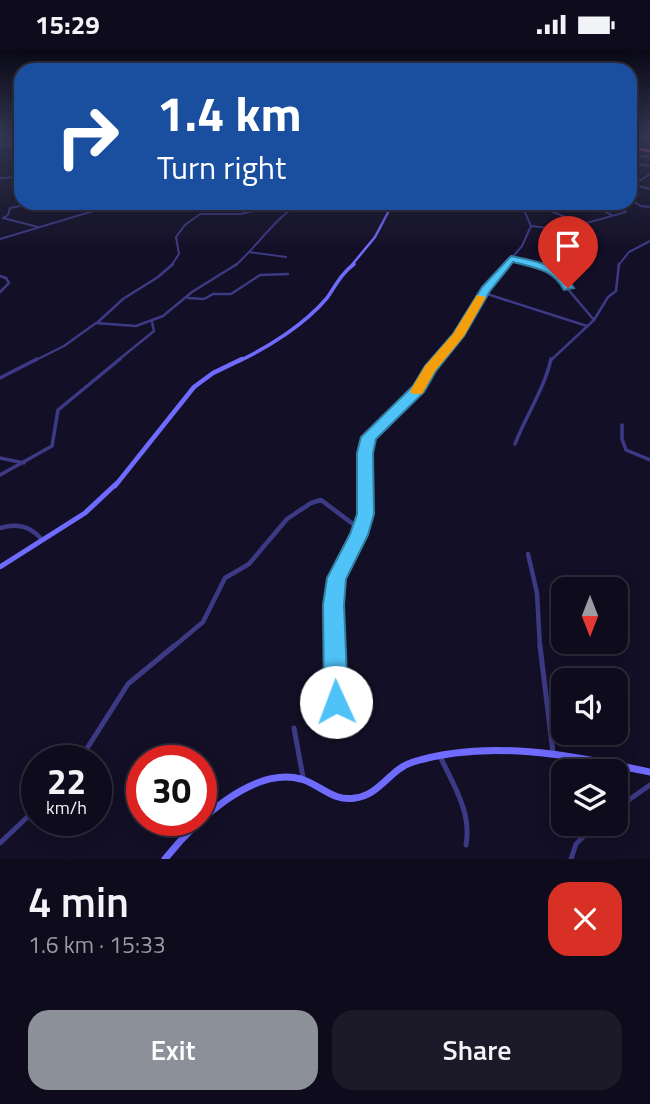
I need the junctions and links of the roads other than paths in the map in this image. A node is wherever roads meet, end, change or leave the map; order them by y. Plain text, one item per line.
1 (14, 207) edge
2 (98, 210) edge
3 (258, 210) edge
4 (291, 210) edge
5 (389, 210) edge
6 (524, 210) edge
7 (626, 210) edge
8 (95, 211) joint
9 (604, 211) dead end
10 (552, 212) dead end
11 (614, 216) junction
12 (583, 224) junction
13 (531, 226) junction
14 (39, 227) junction
15 (549, 228) dead end
16 (0, 239) edge
17 (650, 241) edge
18 (249, 252) junction
19 (286, 257) dead end
20 (511, 259) junction
21 (550, 268) junction
22 (288, 274) dead end
23 (0, 276) edge
24 (0, 292) edge
25 (484, 293) junction
26 (186, 298) junction
27 (594, 320) junction
28 (152, 322) junction
29 (96, 323) junction
30 (587, 327) junction
31 (0, 378) edge
32 (622, 425) dead end
33 (515, 444) dead end
34 (0, 459) edge
35 (650, 460) edge
36 (24, 463) junction
37 (0, 475) edge
38 (360, 526) junction
39 (0, 528) edge
40 (43, 540) junction
41 (528, 554) dead end
42 (0, 567) edge
43 (336, 702) dead end
44 (294, 728) dead end
45 (89, 745) edge
46 (439, 754) junction
47 (553, 754) junction
48 (650, 772) edge
49 (304, 780) junction
50 (650, 785) edge
51 (628, 801) edge
52 (21, 823) edge
53 (584, 836) edge
54 (0, 843) edge
55 (466, 845) dead end
56 (165, 859) edge
57 (571, 859) edge

1 - 14 street
2 - 8 street
3 - 29 street
4 - 18 street
5 - 40 street
6 - 13 street
7 - 11 street
8 - 14 street
9 - 11 street
10 - 12 street
11 - 12 street
12 - 21 street
13 - 15 street
13 - 20 street
14 - 16 street
17 - 27 street
18 - 19 street
18 - 26 street
20 - 21 street
20 - 25 street
21 - 27 street
22 - 26 street
23 - 24 street
25 - 30 street
25 - 38 street
26 - 28 street
27 - 30 street
28 - 29 street
28 - 36 street
29 - 31 street
30 - 33 street
32 - 35 street
34 - 36 street
36 - 37 street
38 - 43 street
38 - 45 street
39 - 40 street
40 - 42 street
41 - 47 street
44 - 49 street
46 - 47 street
46 - 49 street
46 - 55 street
47 - 48 street
49 - 56 street
50 - 51 street
52 - 54 street
53 - 57 street

